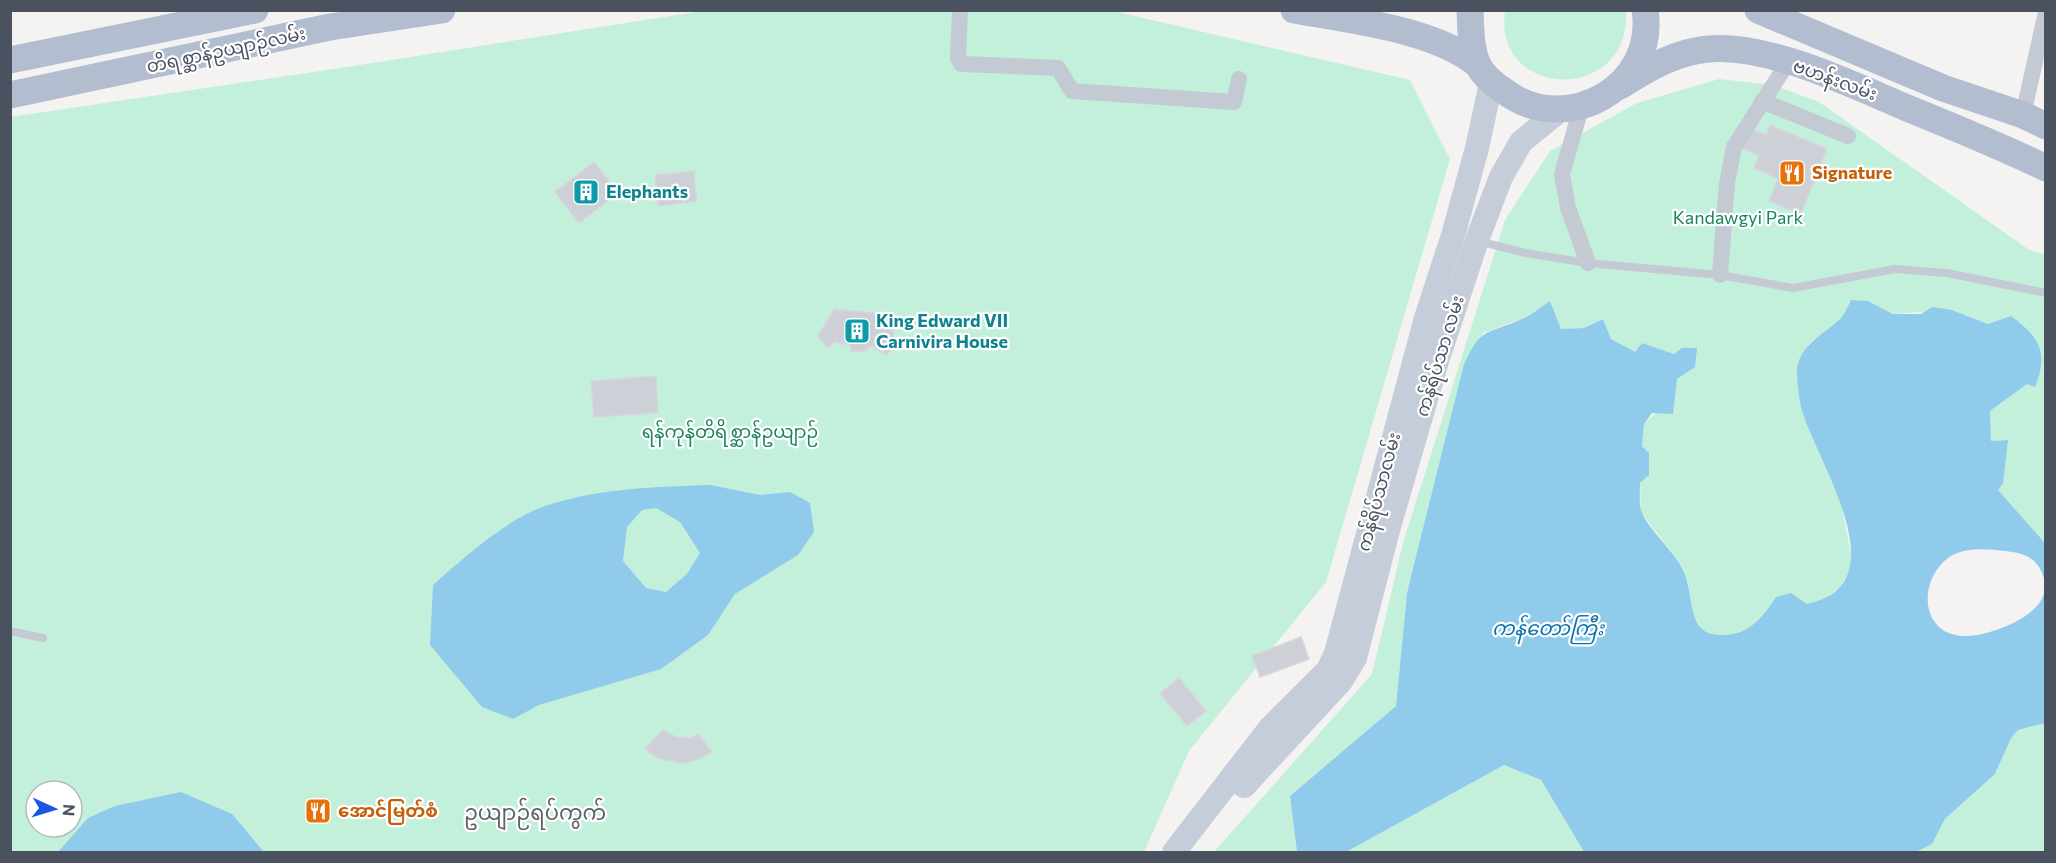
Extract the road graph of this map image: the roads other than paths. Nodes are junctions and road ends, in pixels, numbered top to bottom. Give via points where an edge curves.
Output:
1 (255, 10) edge
2 (442, 10) edge
3 (960, 10) edge
4 (1294, 10) edge
5 (1470, 10) edge
6 (1645, 10) edge
7 (1758, 10) edge
8 (2046, 12) edge
9 (10, 60) edge
10 (1788, 62) junction
11 (1485, 74) junction
12 (1239, 79) dead end
13 (1620, 86) junction
14 (10, 96) edge
15 (1762, 102) junction
16 (1570, 110) junction
17 (2034, 121) edge
18 (1848, 136) dead end
19 (2046, 168) edge
20 (1466, 236) junction
21 (1588, 263) junction
22 (1720, 275) junction
23 (2046, 293) edge
24 (10, 631) edge
25 (43, 638) dead end
26 (1273, 740) junction
27 (1174, 852) edge
28 (1195, 852) edge

1 - 9 main road, တိရစ္ဆာန်ဥယျာဉ်လမ်း
2 - 14 main road, တိရစ္ဆာန်ဥယျာဉ်လမ်း via 330,27
3 - 12 street via 961,64 1058,68 1072,91 1234,102
4 - 11 main road via 1378,25 1461,51
5 - 11 main road via 1471,38
6 - 13 main road via 1644,45
7 - 17 main road, ဗဟန်းလမ်း via 1943,88
8 - 17 street
10 - 13 main road, ဗဟန်းလမ်း via 1742,50 1707,49 1673,57
10 - 15 street
10 - 19 main road, ဗဟန်းလမ်း via 1845,82
11 - 16 main road via 1517,100 1540,109
11 - 20 main road, ကန်ရိပ်သာလမ်း
13 - 16 main road, ဗဟန်းလမ်း via 1602,99
15 - 18 street
15 - 22 street via 1734,147 1727,183
16 - 20 main road via 1521,142
16 - 21 street via 1562,174 1568,208
20 - 21 lane via 1525,253
20 - 26 main road, ကန်ရိပ်သာလမ်း via 1425,318 1336,653 1328,670
21 - 22 lane
22 - 23 lane via 1793,288 1895,269 1947,273
24 - 25 lane
26 - 27 main road, ကန်ရိပ်သာလမ်း
26 - 28 main road

